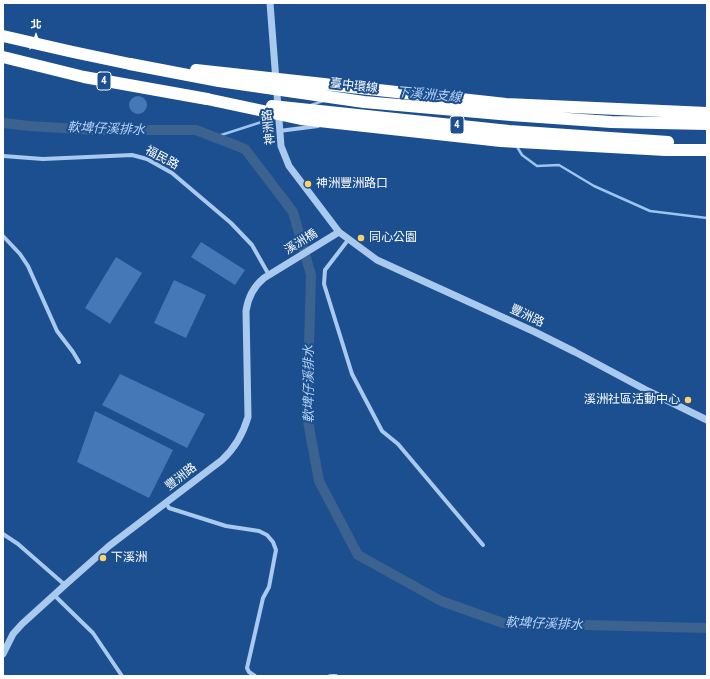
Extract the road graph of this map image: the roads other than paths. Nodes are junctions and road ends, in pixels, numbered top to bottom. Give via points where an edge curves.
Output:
1 (270, 3) edge
2 (3, 36) edge
3 (3, 57) edge
4 (130, 64) junction
5 (207, 98) junction
6 (707, 113) edge
7 (707, 124) edge
8 (323, 127) dead end
9 (331, 128) dead end
10 (279, 131) junction
11 (707, 142) edge
12 (707, 146) edge
13 (707, 150) edge
14 (3, 156) edge
15 (339, 232) junction
16 (3, 236) edge
17 (348, 240) junction
18 (272, 273) junction
19 (79, 362) dead end
20 (707, 420) edge
21 (166, 503) junction
22 (3, 534) edge
23 (483, 545) dead end
24 (65, 585) junction
25 (54, 595) junction
26 (3, 654) edge
27 (122, 676) edge
28 (255, 676) edge
29 (330, 676) edge
30 (336, 676) edge

1 - 10 street, 神洲路
2 - 4 highway, 臺中環線 / 4
3 - 5 highway, 4 via 84,77
4 - 6 highway, bridge via 506,104
4 - 7 highway, 臺中環線 / 4, bridge via 219,81 364,102 611,122
5 - 11 highway, 4, bridge via 509,131
5 - 13 highway, bridge via 301,120 501,141
8 - 10 street
9 - 12 street, bridge via 524,143
10 - 15 street, 神洲路 via 281,146 289,166
14 - 18 street, 福民路 via 43,159 132,155 147,159 172,173 231,223 252,245
15 - 17 street, 豐洲路
15 - 18 street, 溪洲橋
16 - 19 street via 28,266 57,331
17 - 20 street, 豐洲路 via 377,260 535,332
17 - 23 street via 326,270 324,284 352,374 382,432 398,444
18 - 21 street, 豐洲路 via 259,282 252,292 246,311 248,417 244,431 229,453
21 - 24 street, 豐洲路 via 109,546
21 - 28 street via 169,508 226,526 263,533 273,542 276,550 269,587 263,598 248,662 249,672
22 - 24 street
24 - 25 street, 豐洲路
25 - 26 street, 豐洲路 via 17,629
25 - 27 street via 93,633
29 - 30 street

